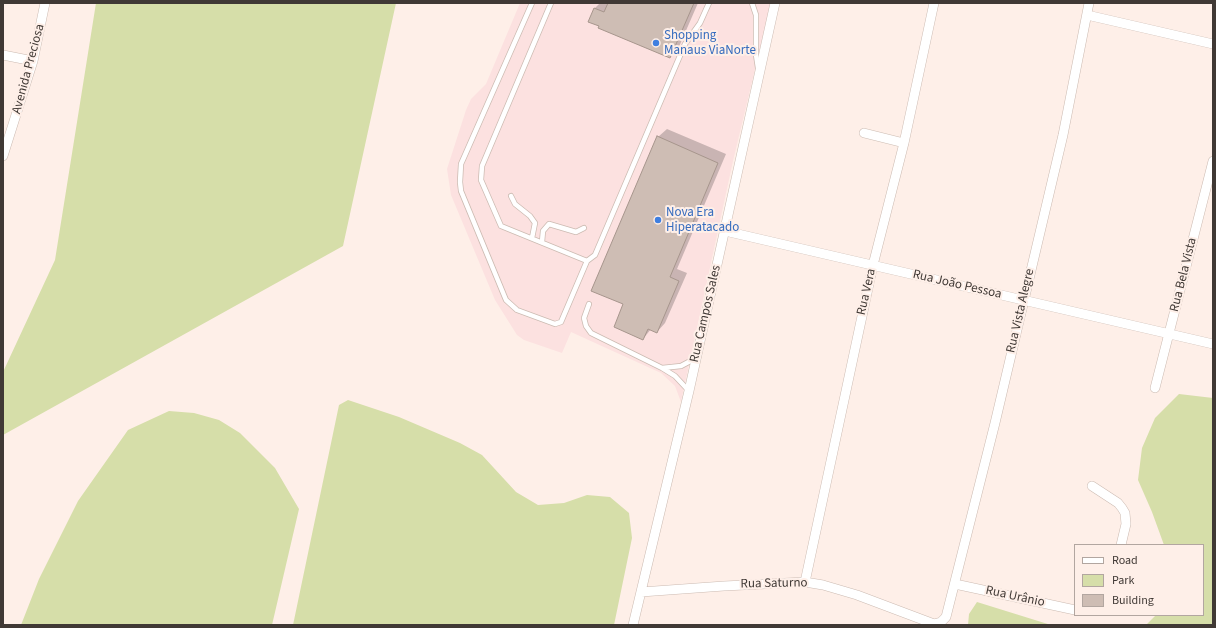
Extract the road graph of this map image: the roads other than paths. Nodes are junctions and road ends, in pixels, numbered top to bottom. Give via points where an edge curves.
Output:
1 (46, 3) edge
2 (532, 3) edge
3 (552, 3) edge
4 (709, 3) edge
5 (752, 3) edge
6 (775, 3) edge
7 (934, 3) edge
8 (1089, 3) edge
9 (1086, 16) junction
10 (1213, 44) edge
11 (3, 55) edge
12 (33, 61) junction
13 (760, 71) junction
14 (864, 133) dead end
15 (904, 143) junction
16 (3, 156) edge
17 (1213, 162) edge
18 (1210, 181) edge
19 (512, 196) dead end
20 (584, 228) dead end
21 (725, 231) junction
22 (532, 238) junction
23 (542, 242) junction
24 (587, 261) junction
25 (873, 265) junction
26 (1023, 300) junction
27 (589, 304) dead end
28 (1169, 334) junction
29 (1213, 344) edge
30 (697, 357) junction
31 (662, 368) junction
32 (1155, 388) dead end
33 (689, 391) junction
34 (1092, 486) dead end
35 (1121, 544) edge
36 (805, 582) junction
37 (955, 584) junction
38 (641, 592) junction
39 (1074, 610) edge
40 (946, 617) joint
41 (633, 625) edge

1 - 12 street, Avenida Preciosa
2 - 24 lane via 464,155 460,173 461,191 503,296 517,310 550,324 561,322
3 - 22 lane via 480,174 482,185 501,226
4 - 24 lane via 700,23 685,44 595,255
5 - 13 lane via 756,15 756,55
6 - 13 street, Rua Campos Sales
7 - 15 street, Rua Vera
8 - 9 street, Rua Vista Alegre
9 - 10 street
9 - 26 street, Rua Vista Alegre via 1063,135
11 - 12 street
12 - 16 street, Avenida Preciosa
13 - 21 street, Rua Campos Sales
14 - 15 street
15 - 25 street, Rua Vera
17 - 18 street, Rua Bela Vista
18 - 28 street, Rua Bela Vista
19 - 22 lane via 515,204 535,223
20 - 23 lane via 576,232 549,224 543,231
21 - 25 street, Rua João Pessoa
21 - 30 street, Rua Campos Sales
22 - 23 lane
23 - 24 lane
25 - 26 street, Rua João Pessoa
25 - 36 street, Rua Vera
26 - 28 street, Rua João Pessoa
26 - 37 street, Rua Vista Alegre
27 - 31 lane via 584,318 591,333
28 - 29 street, Rua João Pessoa
28 - 32 street, Rua Bela Vista
30 - 31 lane via 681,366
30 - 33 street, Rua Campos Sales
31 - 33 lane via 675,376
33 - 38 street, Rua Campos Sales
34 - 35 street via 1118,503 1125,513 1126,524
36 - 38 street, Rua Saturno
36 - 40 street, Rua Saturno via 857,594 934,624
37 - 39 street, Rua Urânio
37 - 40 street, Rua Vista Alegre
38 - 41 street, Rua Campos Sales

